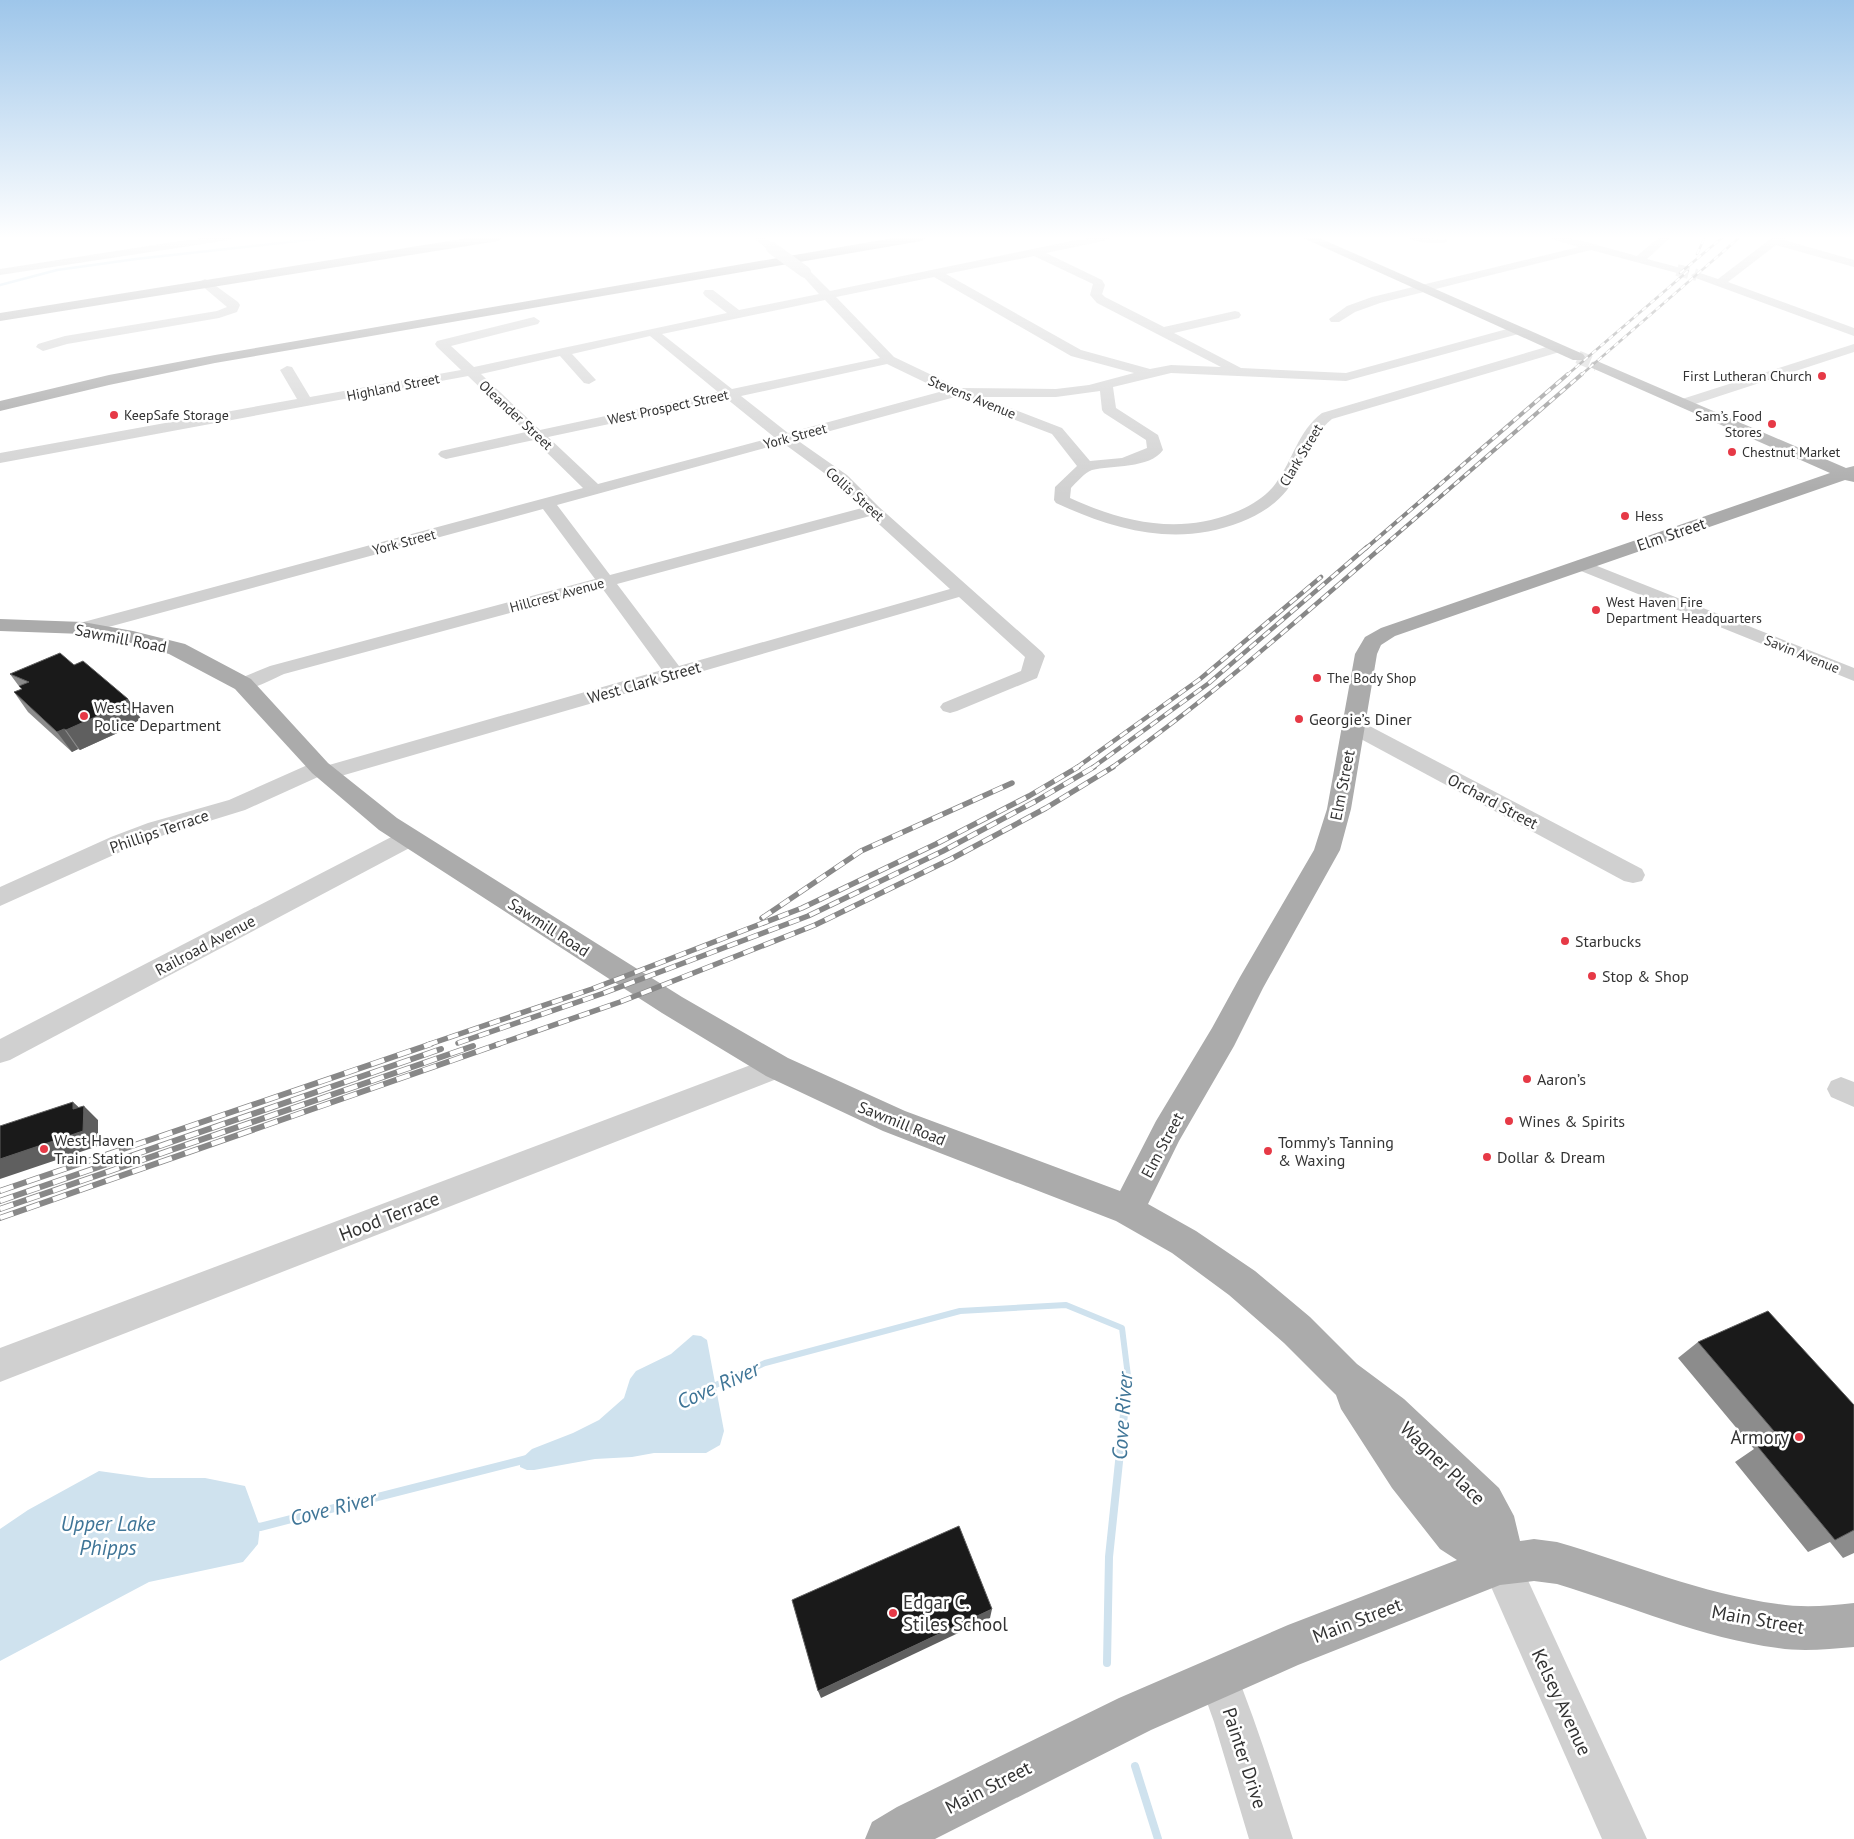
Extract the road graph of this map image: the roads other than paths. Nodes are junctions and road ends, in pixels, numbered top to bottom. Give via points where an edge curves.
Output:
1 (167, 323) edge
2 (377, 323) edge
3 (418, 323) edge
4 (527, 323) edge
5 (698, 323) edge
6 (854, 323) edge
7 (1023, 323) edge
8 (1146, 323) edge
9 (1202, 323) edge
10 (1501, 323) edge
11 (1829, 323) edge
12 (1518, 330) junction
13 (652, 332) junction
14 (1164, 332) junction
15 (1854, 332) edge
16 (43, 347) dead end
17 (1558, 348) junction
18 (1854, 348) edge
19 (562, 351) junction
20 (1578, 357) tunnel mouth
21 (889, 360) junction
22 (1597, 365) tunnel mouth
23 (287, 370) dead end
24 (470, 372) junction
25 (1147, 372) junction
26 (1239, 372) junction
27 (1326, 377) junction
28 (589, 380) dead end
29 (1106, 385) junction
30 (956, 392) junction
31 (730, 393) junction
32 (0, 395) edge
33 (306, 403) junction
34 (1336, 403) junction
35 (1684, 403) junction
36 (0, 406) edge
37 (537, 435) junction
38 (787, 439) junction
39 (446, 454) dead end
40 (0, 458) edge
41 (1086, 466) junction
42 (1851, 474) edge
43 (595, 490) junction
44 (547, 503) junction
45 (873, 510) junction
46 (1582, 565) junction
47 (607, 582) junction
48 (962, 591) junction
49 (0, 625) edge
50 (83, 628) junction
51 (674, 674) junction
52 (1854, 675) edge
53 (243, 684) junction
54 (950, 707) dead end
55 (1352, 726) junction
56 (323, 771) junction
57 (409, 838) junction
58 (1633, 875) dead end
59 (0, 897) edge
60 (0, 1052) edge
61 (777, 1067) junction
62 (1128, 1210) junction
63 (0, 1365) edge
64 (1500, 1564) junction
65 (1854, 1625) edge
66 (1218, 1678) junction
67 (889, 1839) edge
68 (1271, 1839) edge
69 (1624, 1839) edge

1 - 16 street via 65,340
2 - 32 highway via 208,351
3 - 36 highway via 224,357
4 - 24 street, Oleander Street via 442,344
5 - 13 street, Highland Street
6 - 21 street, Stevens Avenue
7 - 25 street via 1076,353
8 - 14 street
9 - 14 street
10 - 12 main road
11 - 15 street
12 - 17 main road
12 - 27 street, York Street via 1351,376
13 - 19 street, Highland Street
13 - 31 street, Collis Street
14 - 26 street
17 - 20 main road
17 - 34 street, Clark Street
18 - 35 street
19 - 24 street, Highland Street
19 - 28 street
21 - 30 street, Stevens Avenue
21 - 31 street, West Prospect Street
22 - 35 main road
23 - 33 street
24 - 33 street, Highland Street
24 - 37 street, Oleander Street
25 - 26 street, York Street via 1177,369
25 - 29 street, York Street
26 - 27 street, York Street
27 - 34 street
29 - 30 street, York Street via 1044,394
29 - 41 street via 1109,410 1153,438 1155,450 1118,464
30 - 38 street, York Street
30 - 41 street, Stevens Avenue via 1057,430
31 - 37 street, West Prospect Street
31 - 38 street, Collis Street
33 - 40 street, Highland Street
34 - 41 street, Clark Street via 1318,424 1273,498 1253,511 1202,528 1152,529 1082,510 1062,500 1064,486
35 - 42 main road
37 - 39 street, West Prospect Street
37 - 43 street, Oleander Street
38 - 43 street, York Street
38 - 45 street, Collis Street via 841,478
42 - 46 main road, Elm Street
43 - 44 street, York Street
44 - 47 street
44 - 50 street, York Street
45 - 47 street, Hillcrest Avenue
45 - 48 street, Collis Street
46 - 52 street, Savin Avenue
46 - 55 main road, Elm Street via 1372,641 1366,654
47 - 51 street
47 - 53 street, Hillcrest Avenue via 277,670
48 - 51 street, West Clark Street
48 - 54 street, Collis Street via 1035,656 1030,674
49 - 50 main road, Sawmill Road
50 - 53 main road, Sawmill Road via 176,649
51 - 56 street, West Clark Street
53 - 56 main road, Sawmill Road
55 - 58 street, Orchard Street
55 - 62 main road, Elm Street via 1339,809 1327,850 1167,1131
56 - 57 main road, Sawmill Road
56 - 59 street, Phillips Terrace via 237,806 119,843
57 - 60 street, Railroad Avenue
57 - 61 main road, Sawmill Road via 672,1005
61 - 62 main road, Sawmill Road via 894,1121
61 - 63 street, Hood Terrace
62 - 64 main road, Wagner Place via 1184,1242 1242,1283 1297,1330 1344,1377 1406,1474 1455,1534
64 - 65 main road, Main Street via 1534,1560 1557,1563 1721,1614 1774,1625 1820,1629
64 - 66 main road, Main Street via 1288,1647
64 - 69 street, Kelsey Avenue
66 - 67 main road, Main Street via 1089,1736
66 - 68 street, Painter Drive

